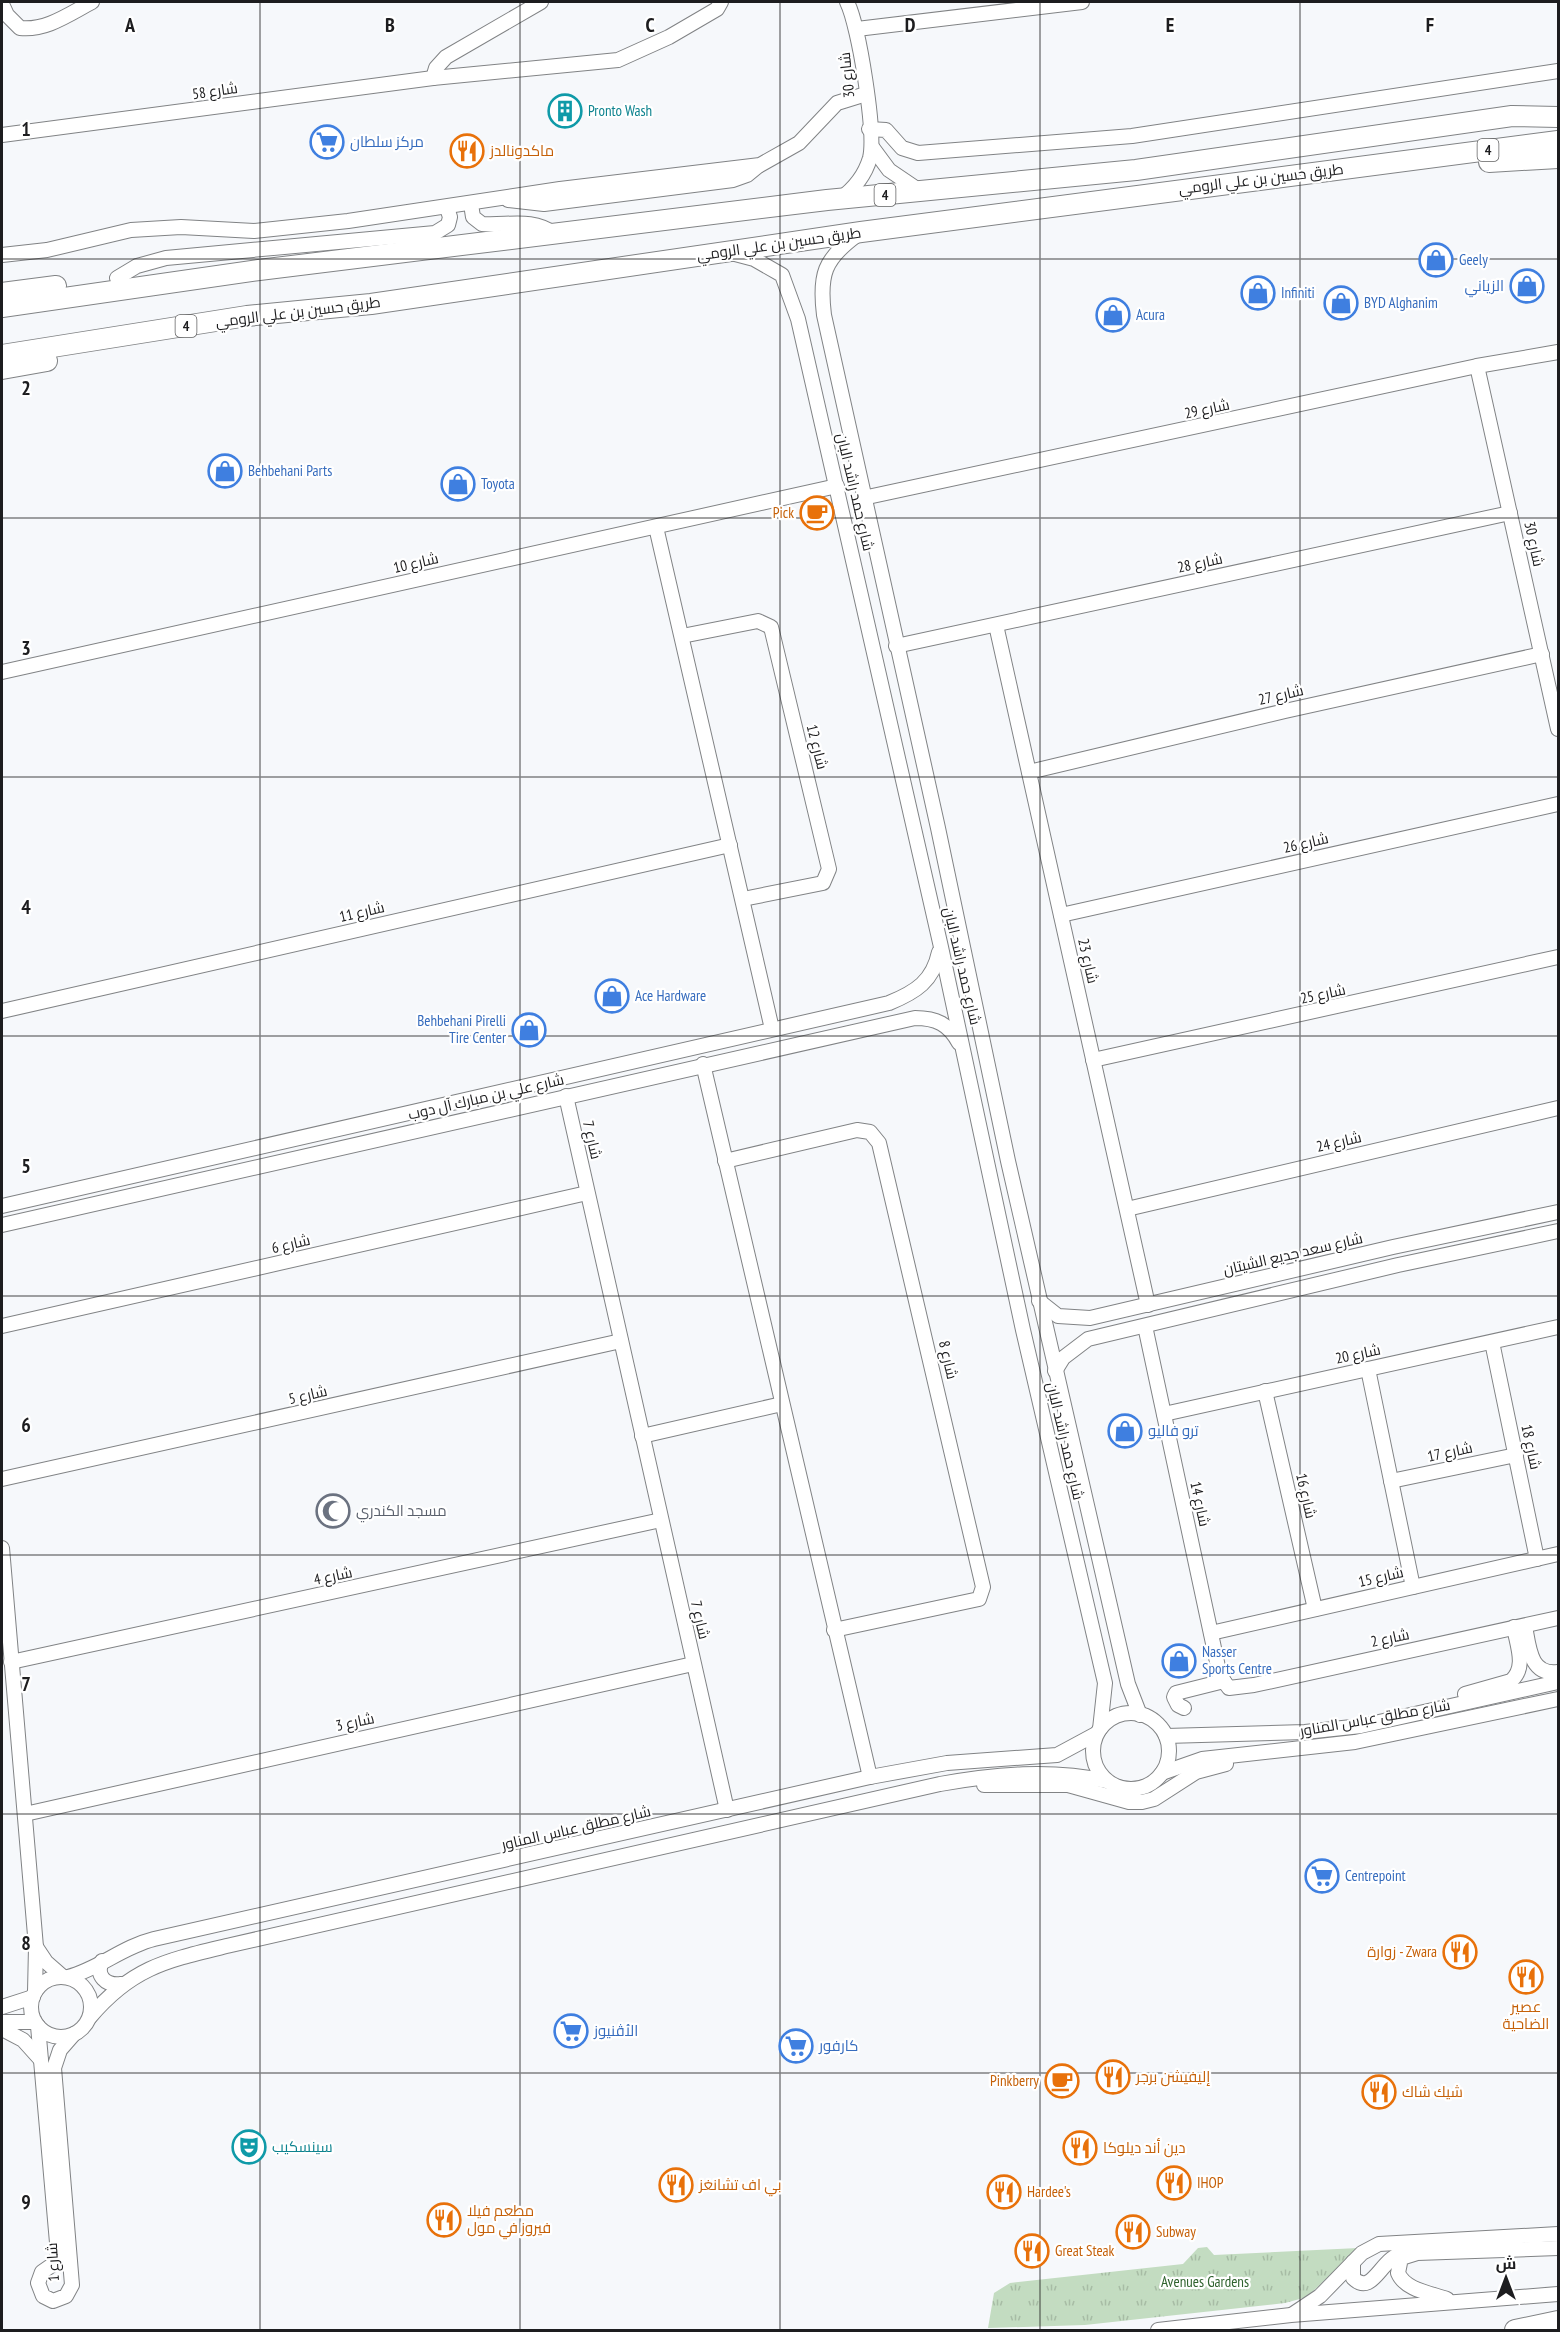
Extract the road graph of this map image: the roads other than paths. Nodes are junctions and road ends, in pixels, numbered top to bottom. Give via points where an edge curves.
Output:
1 (92, 2) edge
2 (541, 2) edge
3 (722, 2) edge
4 (847, 2) edge
5 (1082, 2) edge
6 (2, 4) edge
7 (857, 29) junction
8 (1558, 71) edge
9 (433, 78) junction
10 (866, 94) junction
11 (1558, 107) edge
12 (1512, 116) junction
13 (1558, 117) edge
14 (869, 129) junction
15 (2, 135) edge
16 (1558, 141) edge
17 (872, 147) junction
18 (1558, 158) edge
19 (1418, 159) junction
20 (920, 191) junction
21 (840, 199) junction
22 (471, 204) junction
23 (447, 208) junction
24 (861, 232) junction
25 (555, 234) junction
26 (725, 251) junction
27 (20, 254) junction
28 (2, 255) edge
29 (2, 264) edge
30 (259, 270) junction
31 (117, 278) junction
32 (3, 296) edge
33 (824, 315) junction
34 (798, 319) junction
35 (1558, 352) edge
36 (4, 366) edge
37 (1477, 366) junction
38 (837, 486) junction
39 (862, 498) junction
40 (1510, 513) junction
41 (656, 526) junction
42 (996, 625) junction
43 (682, 636) junction
44 (896, 646) junction
45 (1542, 654) junction
46 (2, 672) edge
47 (1558, 729) edge
48 (1029, 772) junction
49 (1558, 804) edge
50 (933, 809) junction
51 (910, 813) junction
52 (938, 828) junction
53 (915, 831) junction
54 (730, 845) junction
55 (742, 899) junction
56 (1061, 915) junction
57 (941, 947) junction
58 (1558, 957) edge
59 (889, 1003) junction
60 (2, 1011) edge
61 (894, 1022) junction
62 (772, 1029) junction
63 (964, 1052) junction
64 (1093, 1060) junction
65 (703, 1064) junction
66 (566, 1096) junction
67 (1558, 1108) edge
68 (273, 1144) junction
69 (246, 1149) junction
70 (725, 1161) junction
71 (1008, 1161) junction
72 (276, 1162) junction
73 (986, 1167) junction
74 (251, 1168) junction
75 (587, 1193) junction
76 (1015, 1193) junction
77 (993, 1195) junction
78 (2, 1206) edge
79 (1127, 1209) junction
80 (1558, 1212) edge
81 (2, 1225) edge
82 (1558, 1231) edge
83 (1426, 1241) junction
84 (1393, 1247) junction
85 (1429, 1259) junction
86 (1398, 1266) junction
87 (1039, 1301) junction
88 (1148, 1305) junction
89 (1098, 1316) junction
90 (2, 1326) edge
91 (1145, 1326) junction
92 (1558, 1327) edge
93 (1102, 1335) junction
94 (621, 1341) junction
95 (1492, 1342) junction
96 (1368, 1369) junction
97 (1055, 1371) junction
98 (1265, 1391) junction
99 (782, 1404) junction
100 (1164, 1414) junction
101 (642, 1436) junction
102 (1516, 1455) junction
103 (2, 1479) edge
104 (1391, 1481) junction
105 (661, 1520) junction
106 (1094, 1540) junction
107 (2, 1548) edge
108 (1073, 1551) junction
109 (1558, 1554) edge
110 (1537, 1559) junction
111 (1413, 1587) junction
112 (1315, 1609) junction
113 (1558, 1618) edge
114 (1519, 1626) junction
115 (834, 1630) junction
116 (1211, 1633) junction
117 (12, 1662) junction
118 (693, 1664) junction
119 (1558, 1672) edge
120 (1558, 1682) edge
121 (1105, 1683) junction
122 (1128, 1684) junction
123 (1226, 1684) junction
124 (1558, 1699) edge
125 (1184, 1708) dead end
126 (1429, 1711) junction
127 (1140, 1714) junction
128 (1098, 1731) junction
129 (1166, 1736) junction
130 (1268, 1751) junction
131 (1162, 1773) junction
132 (870, 1778) junction
133 (1107, 1781) junction
134 (940, 1784) junction
135 (727, 1810) junction
136 (25, 1814) junction
137 (36, 1947) junction
138 (102, 1961) junction
139 (65, 1977) junction
140 (121, 1984) junction
141 (34, 1995) junction
142 (2, 2007) edge
143 (90, 2017) junction
144 (2, 2022) edge
145 (36, 2024) junction
146 (2, 2029) edge
147 (74, 2034) junction
148 (41, 2061) junction
149 (1558, 2234) edge
150 (1558, 2248) edge
151 (1417, 2253) junction
152 (1353, 2262) junction
153 (1558, 2294) edge
154 (1454, 2301) junction
155 (1291, 2315) junction
156 (1558, 2321) edge
157 (1158, 2331) edge
158 (1515, 2331) edge

1 - 6 street via 32,30 20,28
2 - 9 street via 446,57
3 - 9 street, شارع 58 via 717,9 669,37 618,60
4 - 7 street, شارع 30
5 - 7 street
7 - 10 street, شارع 30
8 - 14 street via 1186,129 1074,142 918,153 902,148 883,129
9 - 15 street, شارع 58
10 - 14 street, شارع 30
10 - 22 street via 837,103 799,143 760,165
11 - 12 highway
12 - 13 highway, طريق حسين بن علي الرومي / 4
12 - 20 highway, طريق حسين بن علي الرومي / 4 via 1136,170
14 - 17 street, شارع 30
16 - 19 highway, طريق حسين بن علي الرومي / 4
17 - 20 street, شارع 30 via 889,170
17 - 21 street, شارع 30 via 864,173
18 - 19 highway via 1472,162
19 - 24 highway, طريق حسين بن علي الرومي / 4
20 - 21 highway, طريق حسين بن علي الرومي / 4
21 - 25 highway, طريق حسين بن علي الرومي / 4
22 - 23 street
22 - 25 street via 473,217 482,224 528,222
23 - 27 street via 254,231 181,227 130,230
23 - 31 street via 448,225 435,233 157,259
24 - 26 highway, طريق حسين بن علي الرومي / 4
24 - 33 street, شارع حمد راشد البان via 843,245 825,268 820,289
25 - 30 highway, طريق حسين بن علي الرومي / 4
26 - 34 street, شارع حمد راشد البان via 754,259 782,275
26 - 36 highway, طريق حسين بن علي الرومي / 4 via 372,304 275,324
27 - 28 street
27 - 29 street
30 - 31 highway via 191,270
30 - 32 highway, طريق حسين بن علي الرومي / 4
31 - 32 highway
33 - 34 street via 809,309
33 - 39 street, شارع حمد راشد البان
34 - 38 street, شارع حمد راشد البان
35 - 37 street, شارع 29
37 - 39 street, شارع 29
37 - 40 street, شارع 30
38 - 41 street, شارع 10
38 - 51 street, شارع حمد راشد البان
39 - 44 street, شارع حمد راشد البان
40 - 42 street, شارع 28
40 - 45 street, شارع 30
41 - 43 street
41 - 46 street, شارع 10
42 - 44 street, شارع 28
42 - 48 street, شارع 23
43 - 54 street
43 - 55 street, شارع 12 via 758,621 771,627 829,870 823,883
44 - 50 street, شارع حمد راشد البان
45 - 47 street, شارع 30
45 - 48 street, شارع 27
48 - 56 street, شارع 23
49 - 56 street, شارع 26
50 - 51 street via 920,818
50 - 52 street, شارع حمد راشد البان
51 - 53 street, شارع حمد راشد البان
52 - 53 street via 928,825
52 - 71 street, شارع حمد راشد البان
53 - 57 street, شارع حمد راشد البان
54 - 55 street
54 - 60 street, شارع 11
55 - 62 street
56 - 64 street, شارع 23
57 - 59 street, شارع علي بن مبارك آل دوب via 936,967 926,981 913,993
57 - 63 street, شارع حمد راشد البان
58 - 64 street, شارع 25
59 - 61 street via 898,1011
59 - 62 street, شارع علي بن مبارك آل دوب
61 - 63 street, شارع علي بن مبارك آل دوب via 915,1018 938,1021 954,1033
61 - 65 street, شارع علي بن مبارك آل دوب
62 - 68 street, شارع علي بن مبارك آل دوب
63 - 73 street, شارع حمد راشد البان
64 - 79 street, شارع 23
65 - 66 street, شارع علي بن مبارك آل دوب
65 - 70 street
66 - 72 street, شارع علي بن مبارك آل دوب
66 - 75 street, شارع 7
67 - 79 street, شارع 24
68 - 69 street, شارع علي بن مبارك آل دوب
68 - 72 street via 269,1155
69 - 74 street via 256,1157
69 - 78 street, شارع علي بن مبارك آل دوب
70 - 99 street
70 - 115 street, شارع 8 via 857,1130 870,1132 879,1143 928,1348 983,1587 979,1599
71 - 73 street via 1001,1169
71 - 76 street, شارع حمد راشد البان
72 - 74 street, شارع علي بن مبارك آل دوب
73 - 77 street, شارع حمد راشد البان
74 - 81 street, شارع علي بن مبارك آل دوب
75 - 90 street, شارع 6
75 - 94 street, شارع 7
76 - 77 street via 1004,1187
76 - 87 street, شارع حمد راشد البان
77 - 108 street, شارع حمد راشد البان
79 - 88 street, شارع 23
80 - 83 street, شارع سعد جديع الشيتان
82 - 85 street
83 - 84 street, شارع سعد جديع الشيتان
83 - 85 street via 1420,1250
84 - 86 street via 1401,1255
84 - 88 street, شارع سعد جديع الشيتان
85 - 86 street
86 - 91 street
87 - 89 street, شارع سعد جديع الشيتان via 1058,1316
87 - 97 street, شارع حمد راشد البان
88 - 89 street, شارع سعد جديع الشيتان
89 - 93 street via 1095,1328
91 - 93 street
91 - 100 street, شارع 14
92 - 95 street, شارع 20
93 - 97 street via 1074,1347
94 - 101 street, شارع 7
94 - 103 street, شارع 5
95 - 96 street, شارع 20
95 - 102 street, شارع 18
96 - 98 street, شارع 20
96 - 104 street
97 - 106 street, شارع حمد راشد البان
98 - 100 street, شارع 20
98 - 112 street, شارع 16
99 - 101 street
99 - 115 street
100 - 116 street, شارع 14
101 - 105 street, شارع 7
102 - 104 street, شارع 17
102 - 110 street, شارع 18
104 - 111 street
105 - 117 street, شارع 4
105 - 118 street, شارع 7
106 - 108 street via 1078,1540
106 - 122 street, شارع حمد راشد البان
107 - 117 street
108 - 121 street, شارع حمد راشد البان
109 - 110 street, شارع 15
110 - 111 street, شارع 15
111 - 112 street, شارع 15
112 - 116 street, شارع 15
113 - 114 street, شارع 2
114 - 119 street via 1534,1664 1541,1670
114 - 123 street, شارع 2 via 1254,1685
114 - 126 street via 1520,1660 1517,1675 1511,1681 1452,1698
115 - 132 street
116 - 123 street, شارع 14 via 1220,1676
117 - 136 street
118 - 135 street, شارع 7
118 - 136 street, شارع 3
120 - 126 street, شارع مطلق عباس المناور
121 - 122 street via 1115,1693
121 - 128 street, شارع حمد راشد البان
122 - 127 street, شارع حمد راشد البان
123 - 125 street, شارع 2 via 1176,1693 1178,1705
124 - 130 street, شارع مطلق عباس المناور via 1355,1742
126 - 129 street, شارع مطلق عباس المناور via 1361,1726 1305,1732
127 - 128 street via 1114,1717
127 - 129 street via 1159,1726
128 - 132 street, شارع مطلق عباس المناور via 1057,1755 947,1763
128 - 133 street via 1092,1746 1093,1759
129 - 131 street via 1168,1761
130 - 131 street, شارع مطلق عباس المناور via 1202,1759
130 - 134 street via 1248,1760 1196,1772 1154,1799 1142,1802 1068,1785
131 - 133 street via 1143,1788 1130,1790
132 - 135 street, شارع مطلق عباس المناور
133 - 134 street via 1054,1773
134 - 140 street via 202,1952 164,1962
135 - 138 street, شارع مطلق عباس المناور via 153,1939
136 - 137 street
137 - 139 street via 50,1967
137 - 141 street
138 - 139 street, شارع مطلق عباس المناور
138 - 140 street via 103,1979
139 - 141 street via 46,1981
139 - 143 street via 88,1993
140 - 143 street
141 - 142 street
141 - 145 street via 32,2014
143 - 147 street
144 - 145 street
145 - 147 street via 51,2035
145 - 148 street, شارع 1
146 - 148 street via 23,2040
147 - 148 street, شارع 1 via 60,2050 54,2068 72,2285 66,2296 53,2301 43,2296 38,2283 42,2272 56,2263 58,2254
149 - 152 street via 1379,2244 1366,2249
150 - 151 street
151 - 152 street via 1395,2255 1368,2283 1353,2278
151 - 154 street via 1399,2262 1400,2278 1416,2289
152 - 155 street via 1320,2296
153 - 154 street
154 - 155 street
155 - 157 street
156 - 158 highway

